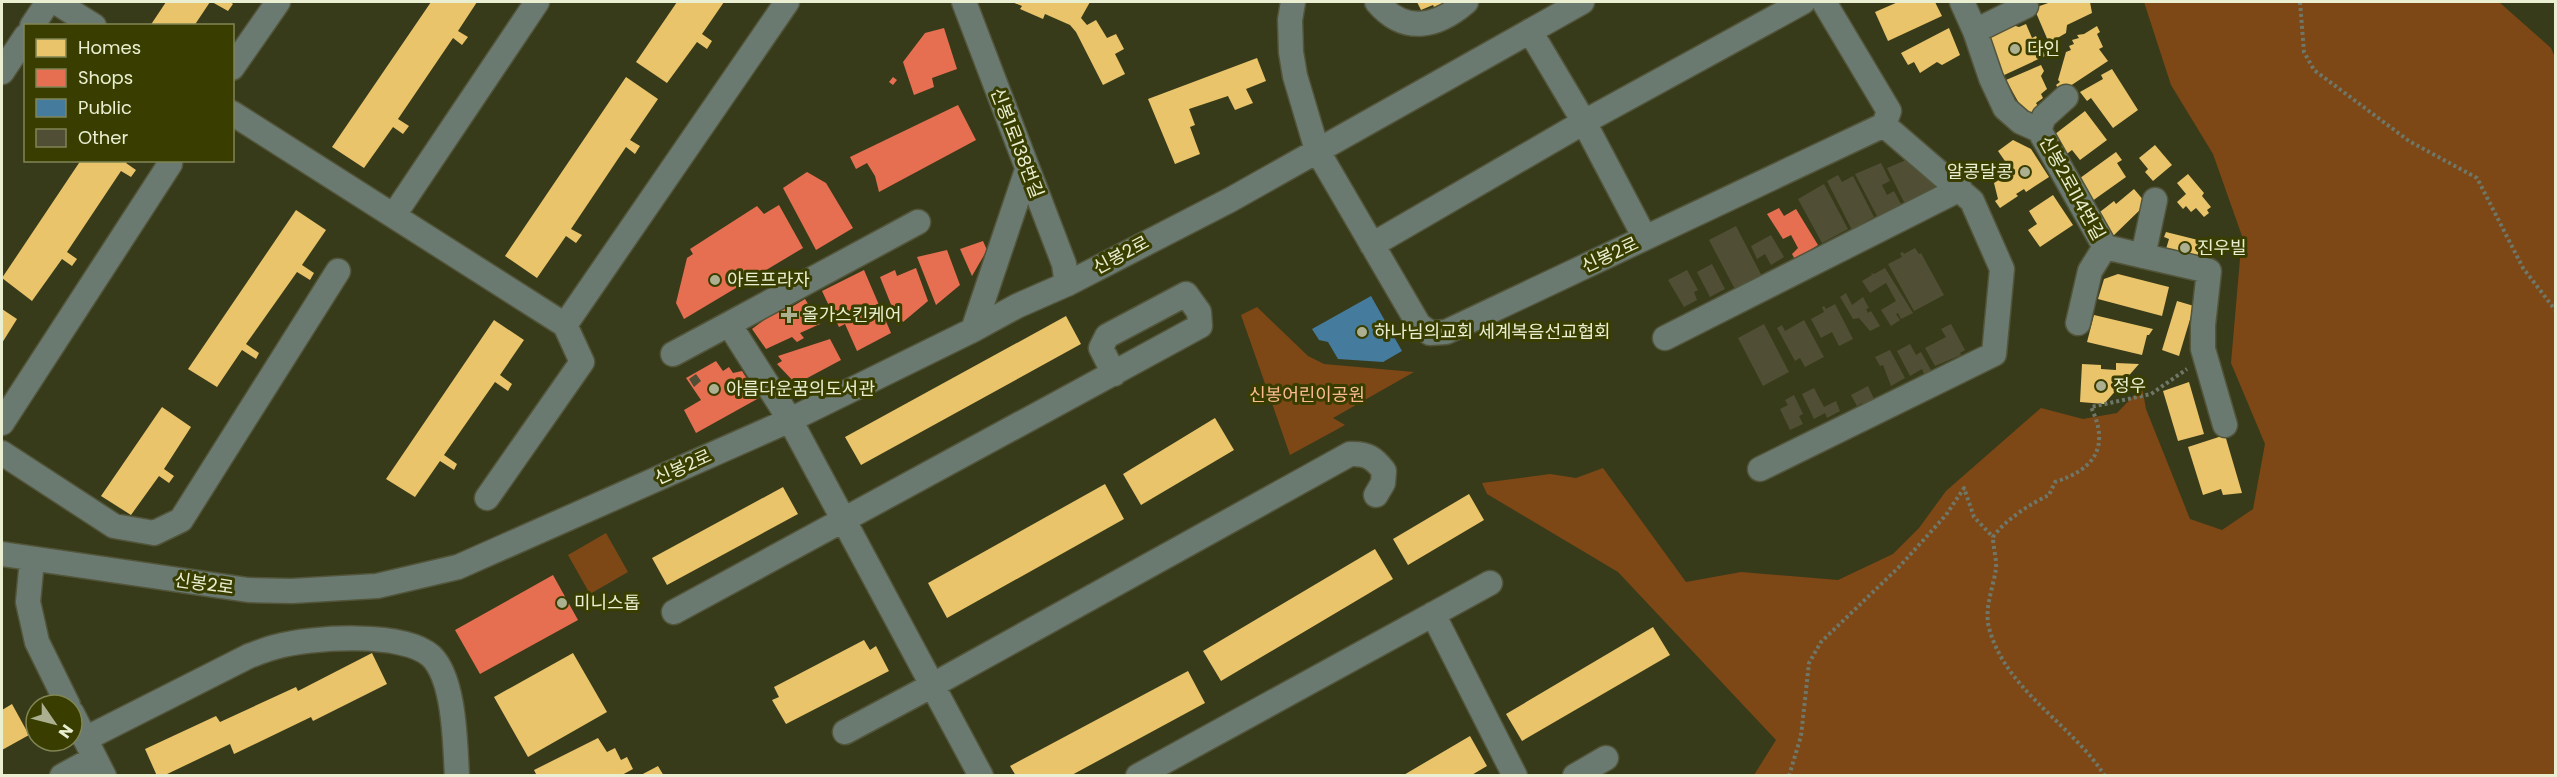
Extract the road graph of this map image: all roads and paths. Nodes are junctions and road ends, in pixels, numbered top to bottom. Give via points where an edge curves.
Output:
1 (48, 2) edge
2 (56, 2) edge
3 (278, 2) edge
4 (537, 2) edge
5 (787, 2) edge
6 (964, 2) edge
7 (1293, 2) edge
8 (1377, 2) edge
9 (1466, 2) edge
10 (1582, 2) edge
11 (1803, 2) edge
12 (1824, 2) edge
13 (1962, 2) edge
14 (2300, 2) edge
15 (2026, 6) dead end
16 (33, 24) edge
17 (91, 24) edge
18 (1530, 30) junction
19 (1975, 31) junction
20 (24, 39) edge
21 (234, 65) edge
22 (2, 72) edge
23 (2066, 97) dead end
24 (234, 114) edge
25 (1584, 122) junction
26 (1884, 125) junction
27 (2039, 130) junction
28 (1317, 150) junction
29 (170, 164) dead end
30 (1027, 170) junction
31 (1960, 189) junction
32 (2155, 201) dead end
33 (394, 215) junction
34 (918, 222) dead end
35 (1645, 238) junction
36 (1372, 245) junction
37 (2105, 247) junction
38 (2143, 256) junction
39 (338, 271) dead end
40 (1067, 284) junction
41 (2556, 311) edge
42 (2078, 322) dead end
43 (729, 324) junction
44 (565, 325) junction
45 (973, 330) junction
46 (1665, 338) dead end
47 (673, 354) dead end
48 (2206, 359) junction
49 (1114, 374) dead end
50 (790, 420) junction
51 (2, 423) edge
52 (2225, 425) dead end
53 (2, 453) edge
54 (1760, 469) dead end
55 (1376, 495) dead end
56 (487, 498) dead end
57 (842, 520) junction
58 (1993, 537) junction
59 (2, 554) edge
60 (32, 560) junction
61 (1490, 583) dead end
62 (674, 612) dead end
63 (1433, 614) junction
64 (933, 685) junction
65 (62, 693) edge
66 (845, 732) dead end
67 (84, 738) edge
68 (94, 758) edge
69 (1606, 758) dead end
70 (69, 774) edge
71 (457, 776) edge
72 (981, 776) edge
73 (1138, 776) edge
74 (1515, 776) edge
75 (1575, 776) edge
76 (1789, 776) edge
77 (2105, 776) edge

1 - 16 street
2 - 17 street
3 - 21 street
4 - 33 street
5 - 44 street
6 - 30 street, 신봉1로138번길
7 - 28 street via 1291,52
8 - 9 street via 1388,14 1411,25 1430,22
10 - 18 street, 신봉2로
11 - 25 street
12 - 26 street via 1883,98 1889,111
13 - 19 street, 신봉2로114번길
14 - 41 path via 2304,52 2314,70 2409,141 2477,178 2523,268
15 - 19 street
18 - 25 street
18 - 28 street, 신봉2로
19 - 27 street, 신봉2로114번길 via 2005,108 2021,122
20 - 22 street
23 - 27 street via 2043,117
24 - 33 street
25 - 35 street
25 - 36 street
26 - 31 street
26 - 35 street, 신봉2로
27 - 37 street, 신봉2로114번길
28 - 36 street, 신봉2로
28 - 40 street, 신봉2로
29 - 51 street
30 - 40 street, 신봉1로138번길 via 1064,264
30 - 45 street
31 - 46 street
31 - 54 street via 1972,201 2002,269 1994,354
32 - 38 street
33 - 44 street
34 - 43 street
35 - 36 street, 신봉2로 via 1446,332 1430,333 1419,325
37 - 38 street, 신봉2로114번길
37 - 42 street via 2090,271
38 - 48 street, 신봉2로114번길 via 2209,271 2203,325
39 - 53 street via 181,520 154,533 114,525
40 - 45 street, 신봉2로
43 - 47 street
43 - 50 street
44 - 56 street via 582,362
45 - 50 street, 신봉2로
48 - 52 street, 신봉2로114번길
48 - 58 path via 2151,394 2091,407 2099,432 2099,450 2094,458 2074,476 2055,482 2049,495 2001,526
49 - 57 street
50 - 57 street
50 - 60 street, 신봉2로 via 458,567 377,586 248,590
55 - 64 street via 1384,471 1364,453 1350,454
57 - 62 street
57 - 64 street
58 - 76 path via 1974,517 1964,488 1946,515 1899,567 1821,642 1809,663 1801,736
58 - 77 path via 1996,567 1988,627 1998,651 2013,675 2094,758
59 - 60 street, 신봉2로
60 - 65 street via 28,602 37,642
61 - 63 street
63 - 73 street
63 - 74 street
64 - 66 street
64 - 72 street
67 - 68 street
68 - 70 street
68 - 71 street via 249,656 275,646 317,639 360,638 407,643 431,656 445,678
69 - 75 street

